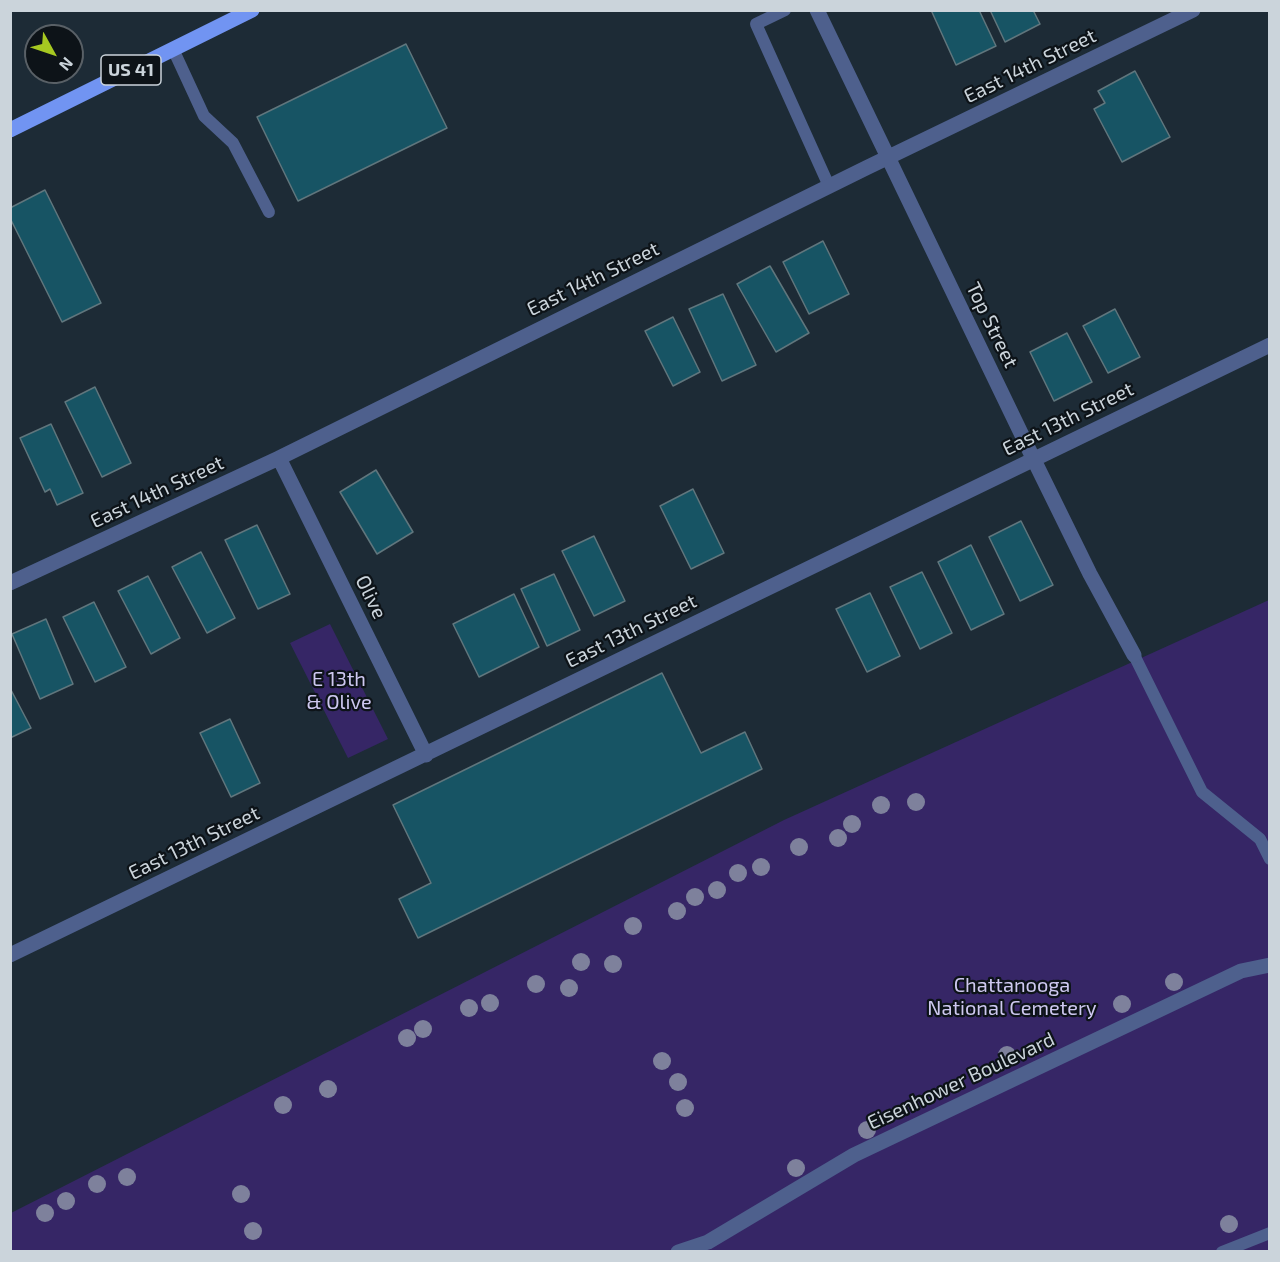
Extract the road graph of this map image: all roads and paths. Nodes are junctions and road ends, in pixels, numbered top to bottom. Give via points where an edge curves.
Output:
1 (252, 10) edge
2 (785, 10) edge
3 (817, 10) edge
4 (1193, 10) edge
5 (173, 49) junction
6 (10, 130) edge
7 (887, 158) junction
8 (829, 186) junction
9 (269, 212) dead end
10 (1269, 345) edge
11 (279, 458) junction
12 (1033, 458) junction
13 (10, 583) edge
14 (1134, 655) joint
15 (426, 755) junction
16 (1269, 859) edge
17 (10, 955) edge
18 (1269, 965) edge
19 (1269, 1233) edge
20 (678, 1251) edge
21 (1222, 1251) edge

1 - 5 main road, US 41
2 - 8 lane via 756,24
3 - 7 street, Top Street
4 - 7 street, East 14th Street
5 - 6 main road, US 41
5 - 9 lane via 204,116 233,143
7 - 8 street, East 14th Street
7 - 12 street, Top Street
8 - 11 street, East 14th Street
10 - 12 street, East 13th Street
11 - 13 street, East 14th Street
11 - 15 street, Olive
12 - 14 street, Top Street
12 - 15 street, East 13th Street
14 - 16 lane via 1202,792 1260,839
15 - 17 street, East 13th Street
18 - 20 street, Eisenhower Boulevard via 1241,971 854,1155 708,1242
19 - 21 lane

